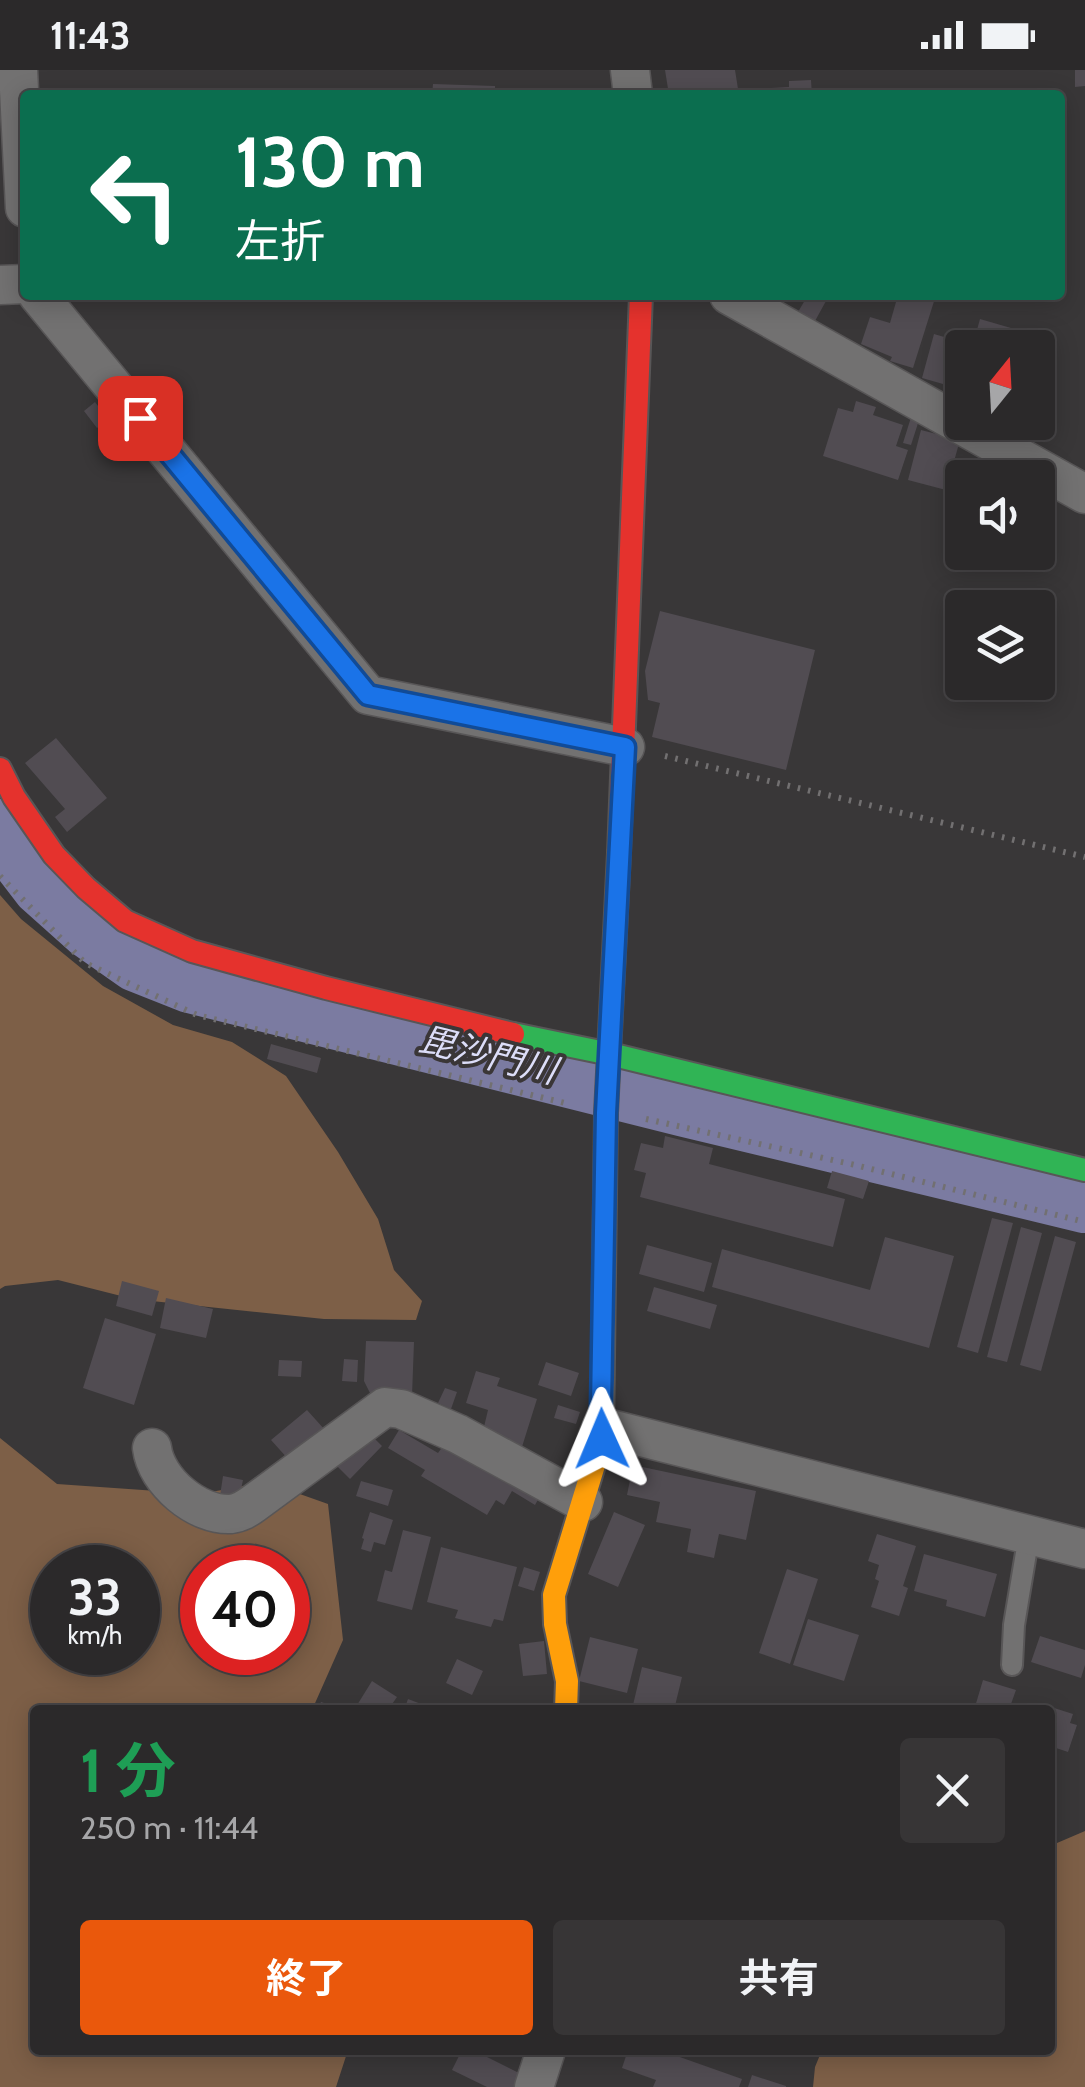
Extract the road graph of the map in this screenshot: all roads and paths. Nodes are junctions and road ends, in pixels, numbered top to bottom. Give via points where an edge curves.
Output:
1 (18, 70) edge
2 (20, 109) edge
3 (42, 300) edge
4 (641, 300) edge
5 (738, 300) edge
6 (1085, 494) edge
7 (625, 747) junction
8 (0, 769) edge
9 (1085, 857) edge
10 (610, 1054) junction
11 (606, 1113) junction
12 (1085, 1170) edge
13 (1085, 1222) edge
14 (602, 1427) junction
15 (152, 1448) dead end
16 (583, 1502) junction
17 (1029, 1535) junction
18 (1085, 1549) edge
19 (1012, 1665) dead end
20 (567, 1705) edge
21 (544, 2055) edge
22 (534, 2087) edge

1 - 2 street
3 - 7 street via 368,695
4 - 7 street
5 - 6 street
7 - 9 path
7 - 10 street
8 - 10 street via 54,855 125,921 192,950 307,983
10 - 11 street
10 - 12 street
11 - 13 path
11 - 14 street
14 - 16 street
14 - 17 street
15 - 16 street via 166,1482 198,1505 229,1514 385,1407 401,1409
16 - 20 street via 552,1615 570,1692
17 - 18 street
17 - 19 lane
21 - 22 street

